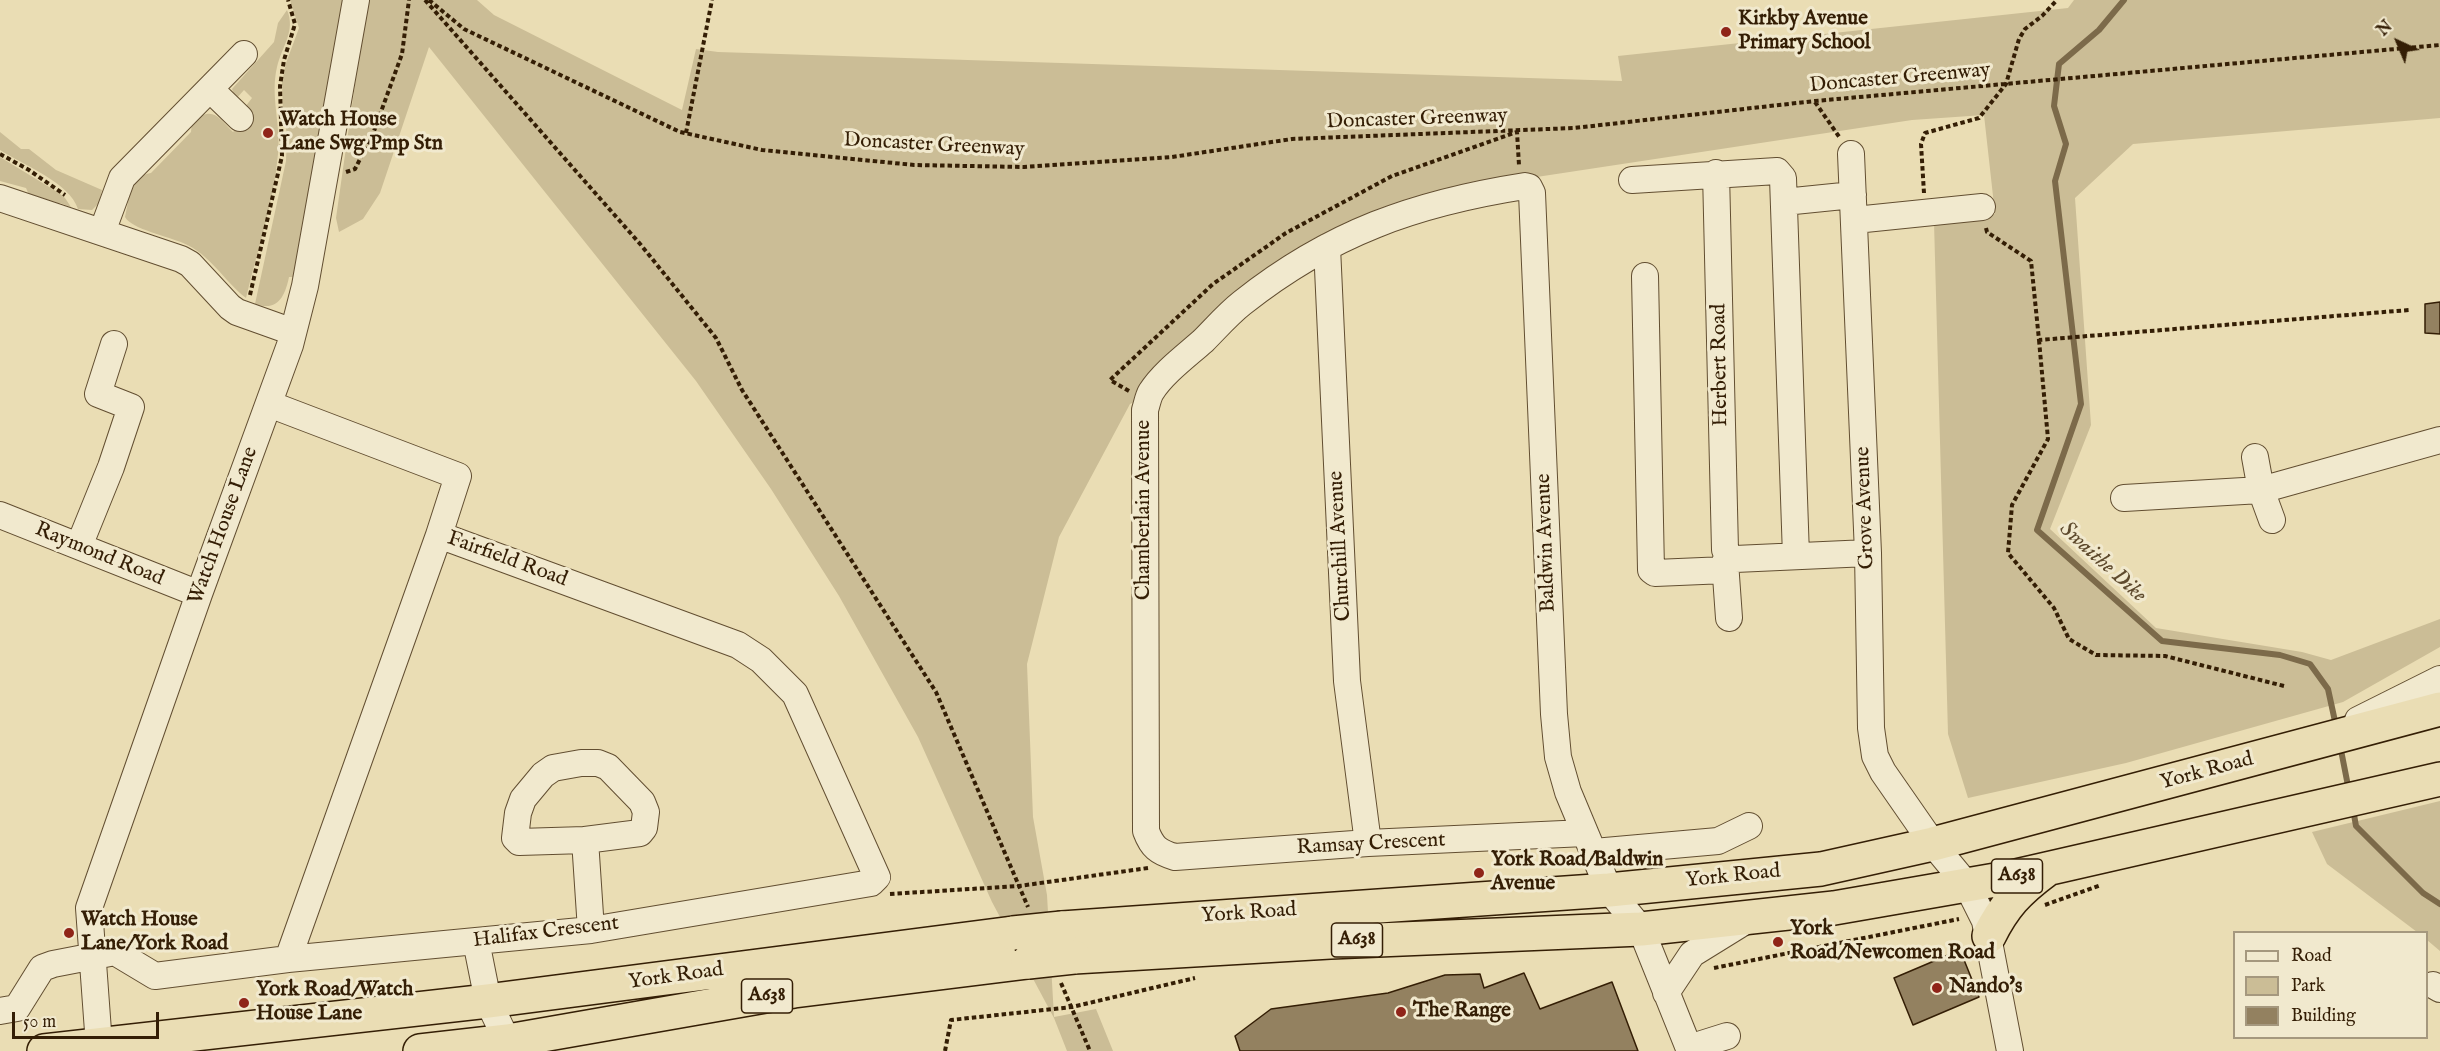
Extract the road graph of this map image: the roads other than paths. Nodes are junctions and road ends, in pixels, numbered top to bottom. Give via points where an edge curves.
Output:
1 (356, 0) edge
2 (243, 54) dead end
3 (210, 89) junction
4 (240, 118) dead end
5 (1851, 154) road end
6 (1716, 173) junction
7 (1632, 180) dead end
8 (1525, 187) joint
9 (0, 198) edge
10 (1784, 202) junction
11 (1982, 207) road end
12 (1854, 208) junction
13 (102, 232) junction
14 (1327, 247) junction
15 (1645, 276) dead end
16 (293, 332) junction
17 (114, 344) dead end
18 (269, 404) junction
19 (2440, 440) edge
20 (2255, 457) dead end
21 (2261, 490) junction
22 (2124, 498) dead end
23 (0, 515) edge
24 (2272, 520) dead end
25 (439, 535) junction
26 (79, 546) junction
27 (1868, 553) junction
28 (1796, 556) junction
29 (1727, 563) junction
30 (199, 594) junction
31 (1729, 618) dead end
32 (2440, 679) edge
33 (2440, 710) edge
34 (2306, 746) junction
35 (2435, 780) edge
36 (1749, 826) dead end
37 (585, 840) junction
38 (1590, 842) junction
39 (1368, 843) junction
40 (1933, 844) junction
41 (1166, 854) joint
42 (2048, 868) junction
43 (877, 878) joint
44 (1967, 885) junction
45 (1610, 890) junction
46 (1752, 917) junction
47 (1641, 929) junction
48 (591, 930) junction
49 (1989, 936) junction
50 (476, 941) junction
51 (1048, 943) junction
52 (93, 957) junction
53 (288, 959) junction
54 (1666, 993) junction
55 (488, 1002) junction
56 (0, 1011) edge
57 (1727, 1036) dead end
58 (510, 1046) edge
59 (99, 1048) edge
60 (1689, 1049) edge
61 (44, 1051) edge
62 (420, 1051) edge
63 (2010, 1051) edge

1 - 16 street, Watch House Lane via 305,286
2 - 3 street
3 - 4 street
3 - 13 street via 122,178
5 - 12 street, Grove Avenue
6 - 7 street
6 - 10 street via 1777,171 1783,178
6 - 29 street, Herbert Road
8 - 14 street, Chamberlain Avenue via 1459,197 1404,212
8 - 38 street, Baldwin Avenue via 1532,193 1558,757
9 - 13 street
10 - 12 street
10 - 28 street
11 - 12 street via 1925,213
12 - 27 street, Grove Avenue
13 - 16 street via 181,259 237,312
14 - 39 street, Churchill Avenue via 1347,681
14 - 41 street, Chamberlain Avenue via 1241,304 1162,379 1145,410 1146,831 1151,843
15 - 29 street via 1650,570 1655,573
16 - 18 street, Watch House Lane
17 - 26 street via 98,394 131,407
18 - 25 street via 458,476
18 - 30 street, Watch House Lane
19 - 21 street
20 - 21 street
21 - 22 street
21 - 24 street
23 - 26 street, Raymond Road
25 - 43 street, Fairfield Road via 738,645 761,660 795,694
25 - 53 street, Fairfield Road
26 - 30 street, Raymond Road
27 - 28 street
27 - 40 street, Grove Avenue via 1871,728 1875,756
28 - 29 street via 1734,559
29 - 31 street, Herbert Road
30 - 52 street, Watch House Lane via 90,908
32 - 34 street
33 - 34 highway, York Road / A638
34 - 40 highway, York Road / A638
35 - 42 highway, York Road / A638
36 - 38 street, Ramsay Crescent via 1718,841
37 - 37 street via 519,842 515,838 523,799 553,768 598,763 608,767 642,802 646,812 640,833
37 - 48 street
38 - 39 street, Ramsay Crescent
38 - 45 street, Baldwin Avenue
39 - 41 street, Ramsay Crescent
40 - 44 street, Grove Avenue
40 - 45 highway, York Road / A638 via 1821,868
42 - 44 highway, York Road / A638
42 - 49 highway via 2012,898
43 - 48 street, Halifax Crescent via 871,883
44 - 46 highway, York Road / A638 via 1834,908
44 - 49 street, Grove Avenue
45 - 47 street, Baldwin Avenue
45 - 51 highway, York Road / A638
46 - 47 highway, York Road / A638
46 - 54 street via 1692,954
47 - 51 highway, York Road / A638 via 1330,942
47 - 54 street, Baldwin Avenue
48 - 50 street, Halifax Crescent
49 - 63 street, Grove Avenue
50 - 53 street, Halifax Crescent
50 - 55 street
51 - 55 highway, York Road / A638
51 - 58 highway, York Road / A638, bridge via 1028,962 794,991
52 - 53 street, Halifax Crescent via 115,952 155,976
52 - 56 street, Halifax Crescent via 42,968 17,1008
52 - 59 street, Watch House Lane
54 - 60 street, Baldwin Avenue
55 - 58 street
55 - 59 highway, York Road / A638
57 - 60 street
58 - 62 highway, York Road / A638
59 - 61 highway, York Road / A638

